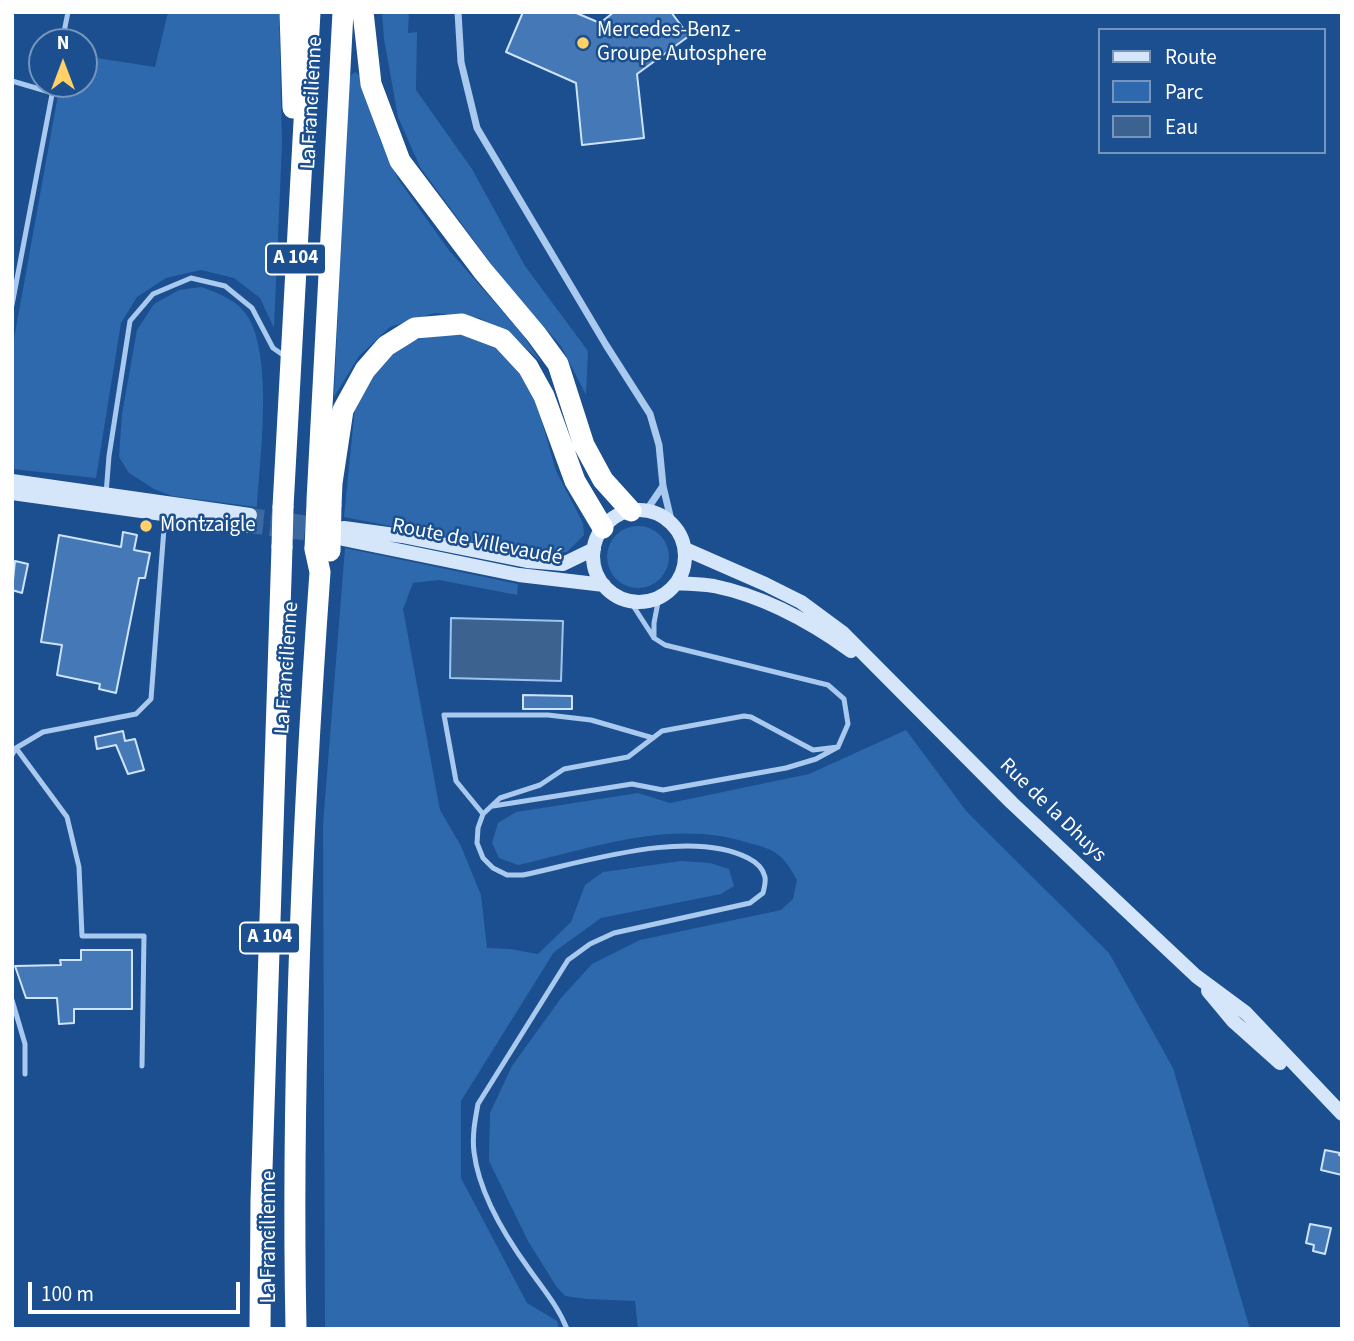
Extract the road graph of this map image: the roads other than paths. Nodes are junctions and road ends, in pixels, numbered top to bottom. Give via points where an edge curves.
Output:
1 (290, 12) edge
2 (310, 12) edge
3 (342, 12) edge
4 (363, 12) edge
5 (458, 12) edge
6 (52, 98) edge
7 (304, 143) junction
8 (12, 305) edge
9 (290, 360) junction
10 (12, 481) edge
11 (663, 486) junction
12 (12, 493) edge
13 (106, 494) junction
14 (324, 504) junction
15 (639, 511) junction
16 (165, 515) junction
17 (672, 524) junction
18 (603, 528) junction
19 (333, 542) junction
20 (594, 549) junction
21 (685, 549) junction
22 (676, 583) junction
23 (604, 585) junction
24 (659, 597) junction
25 (630, 601) junction
26 (654, 638) junction
27 (882, 674) junction
28 (653, 738) junction
29 (838, 747) junction
30 (16, 748) junction
31 (12, 755) edge
32 (550, 779) junction
33 (556, 794) junction
34 (490, 807) junction
35 (483, 814) junction
36 (12, 1000) edge
37 (142, 1066) dead end
38 (25, 1074) dead end
39 (1342, 1115) edge
40 (260, 1329) edge
41 (296, 1329) edge
42 (567, 1329) edge

1 - 7 highway via 293,118
2 - 7 highway, La Francilienne / A 104
3 - 14 highway, La Francilienne / A 104
4 - 15 highway via 371,84 400,161 558,364 584,445 603,480
5 - 11 street via 461,62 477,128 650,414
6 - 8 lane
7 - 9 highway, La Francilienne / A 104
9 - 13 lane via 273,348 252,308 225,286 191,278 153,294 130,321
9 - 40 highway, La Francilienne / A 104, bridge
10 - 13 main road
11 - 15 street
11 - 17 street
12 - 16 main road
13 - 16 main road via 250,520
14 - 18 highway via 342,410 365,370 386,346 415,328 462,324 502,339 528,367 544,396 575,481
14 - 19 highway, bridge
15 - 17 main road
15 - 18 main road via 620,514
16 - 30 lane via 151,699 136,714 43,732
17 - 21 main road
18 - 20 main road
19 - 20 main road, Route de Villevaudé via 402,536 564,564
19 - 23 main road, Route de Villevaudé
19 - 41 highway, La Francilienne / A 104 via 320,572 306,763 293,1205
20 - 23 main road via 593,562
21 - 22 main road
21 - 27 main road, Rue de la Dhuys via 801,602 843,633
22 - 24 main road
22 - 27 main road, Rue de la Dhuys via 714,586 768,604 831,637
23 - 25 main road
24 - 25 main road
24 - 26 lane
25 - 26 lane
26 - 29 lane via 665,645 828,685 844,699 848,724
27 - 39 main road, Rue de la Dhuys via 1196,976 1233,1021 1322,1104
28 - 29 lane via 662,731 744,716 813,750
28 - 32 lane via 628,757 564,768
28 - 35 lane via 591,720 548,715 444,715 457,780
29 - 33 lane via 786,768 663,790 632,784
30 - 31 lane
30 - 37 lane via 67,817 79,867 82,936 144,936
32 - 33 lane via 549,789
32 - 34 lane via 500,798
33 - 34 lane
34 - 35 lane
35 - 42 lane via 477,843 483,858 507,875 523,876 659,847 702,846 736,852 758,863 765,878 763,893 750,903 614,933 568,960 478,1104 474,1151 479,1178 503,1230
36 - 38 lane via 25,1044

